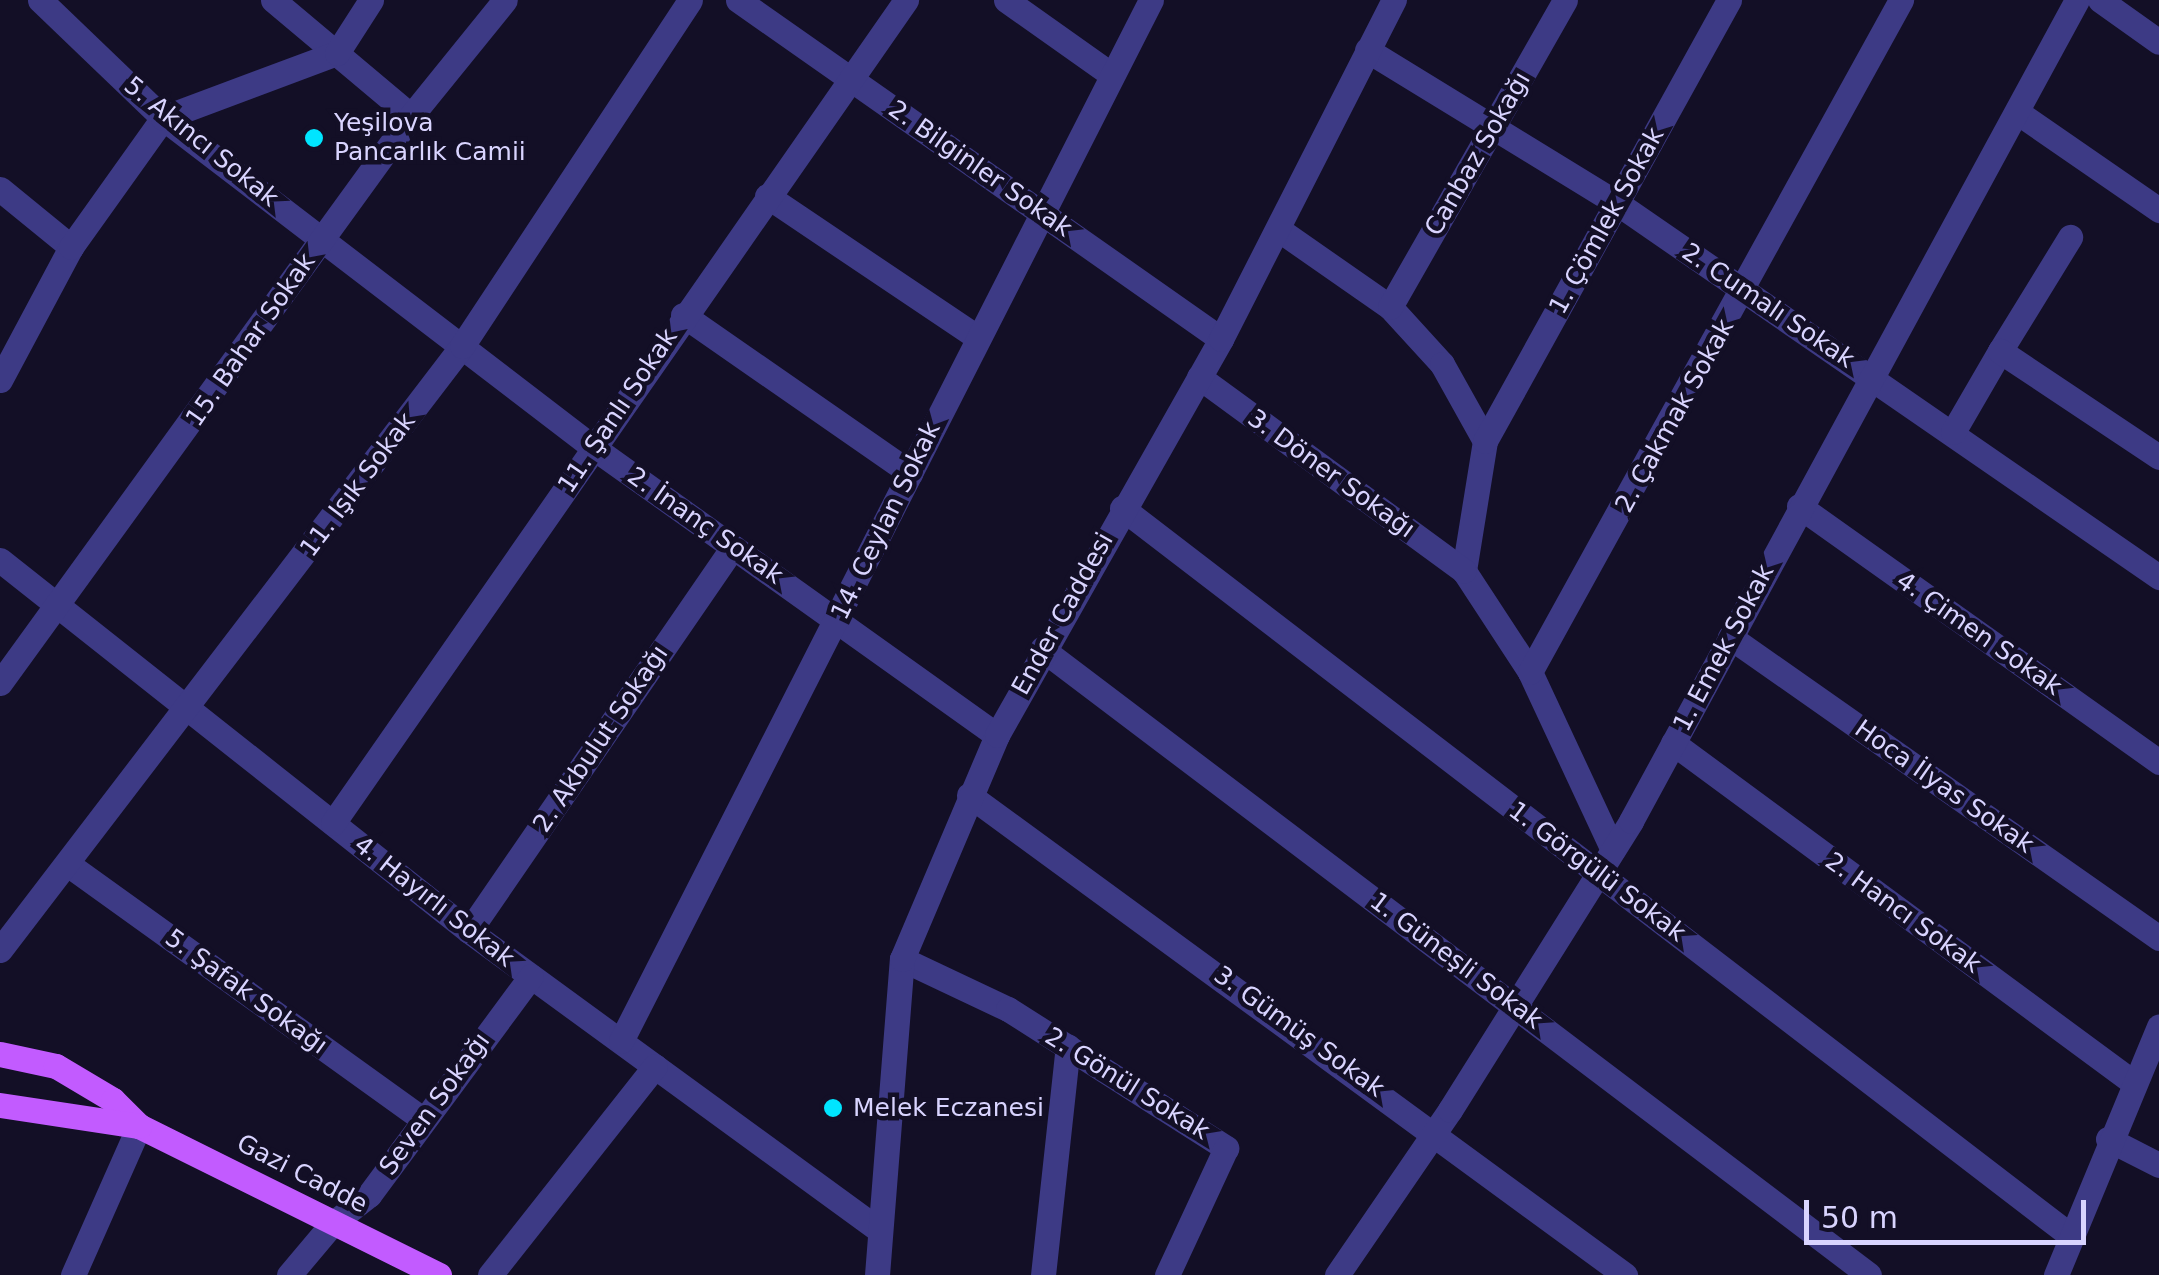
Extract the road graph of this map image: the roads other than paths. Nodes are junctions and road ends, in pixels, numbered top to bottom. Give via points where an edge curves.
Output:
1 (40, 0) edge
2 (273, 0) edge
3 (371, 0) edge
4 (505, 0) edge
5 (690, 0) edge
6 (738, 0) edge
7 (906, 0) edge
8 (1006, 0) edge
9 (1150, 0) edge
10 (1394, 0) edge
11 (1565, 0) edge
12 (1729, 0) edge
13 (1901, 0) edge
14 (2077, 0) edge
15 (2100, 0) edge
16 (2159, 42) edge
17 (1367, 50) junction
18 (337, 53) junction
19 (1112, 75) junction
20 (850, 78) junction
21 (2017, 112) junction
22 (411, 116) junction
23 (163, 118) junction
24 (1497, 126) junction
25 (0, 189) edge
26 (767, 196) junction
27 (1617, 204) junction
28 (2159, 210) edge
29 (1040, 212) junction
30 (1278, 229) junction
31 (2070, 238) dead end
32 (322, 239) junction
33 (71, 247) junction
34 (1745, 293) junction
35 (1390, 307) junction
36 (682, 314) junction
37 (978, 338) junction
38 (1221, 339) junction
39 (462, 346) junction
40 (2000, 350) junction
41 (1872, 376) junction
42 (1199, 378) junction
43 (0, 380) edge
44 (1953, 432) junction
45 (1485, 441) junction
46 (594, 448) junction
47 (2159, 456) edge
48 (910, 473) junction
49 (1800, 506) junction
50 (1122, 508) junction
51 (733, 547) junction
52 (0, 560) edge
53 (1464, 571) junction
54 (2159, 576) edge
55 (59, 606) junction
56 (837, 620) junction
57 (1730, 637) junction
58 (1042, 649) junction
59 (1530, 672) junction
60 (0, 683) edge
61 (189, 710) junction
62 (997, 734) junction
63 (1673, 743) junction
64 (2159, 762) edge
65 (969, 795) junction
66 (333, 823) junction
67 (1613, 850) junction
68 (69, 865) junction
69 (1599, 873) junction
70 (469, 931) junction
71 (2159, 938) edge
72 (0, 950) edge
73 (902, 960) junction
74 (531, 976) junction
75 (1516, 1006) junction
76 (2159, 1026) edge
77 (621, 1042) junction
78 (1068, 1046) junction
79 (0, 1054) edge
80 (655, 1066) junction
81 (2134, 1083) junction
82 (0, 1104) edge
83 (422, 1119) junction
84 (139, 1126) junction
85 (1436, 1131) junction
86 (2108, 1139) junction
87 (2159, 1165) edge
88 (332, 1224) junction
89 (879, 1230) junction
90 (2071, 1236) junction
91 (1342, 1273) edge
92 (73, 1275) edge
93 (290, 1275) edge
94 (439, 1275) edge
95 (490, 1275) edge
96 (876, 1275) edge
97 (1044, 1275) edge
98 (1167, 1275) edge
99 (1625, 1275) edge
100 (1868, 1275) edge
101 (2056, 1275) edge

1 - 23 street, 5. Akıncı Sokak
2 - 18 street
3 - 18 street
4 - 22 street, 15. Bahar Sokak
5 - 39 street, 11. Işık Sokak
6 - 20 street, 2. Bilginler Sokak
7 - 20 street, 11. Şanlı Sokak
8 - 19 street
9 - 19 street, 14. Ceylan Sokak
10 - 17 street, Ender Caddesi
11 - 24 street, Canbaz Sokağı
12 - 27 street, 1. Çömlek Sokak
13 - 34 street, 2. Çakmak Sokak
14 - 21 street, 1. Emek Sokak
15 - 16 street
17 - 24 street, 2. Cumalı Sokak
17 - 30 street, Ender Caddesi
18 - 22 street
18 - 23 street
19 - 29 street, 14. Ceylan Sokak
20 - 26 street, 11. Şanlı Sokak
20 - 29 street, 2. Bilginler Sokak
21 - 28 street
21 - 41 street, 1. Emek Sokak
22 - 32 street, 15. Bahar Sokak
23 - 32 street, 5. Akıncı Sokak
23 - 33 street
24 - 27 street, 2. Cumalı Sokak
24 - 35 street, Canbaz Sokağı
25 - 33 street
26 - 36 street, 11. Şanlı Sokak
26 - 37 street
27 - 34 street, 2. Cumalı Sokak
27 - 45 street, 1. Çömlek Sokak
29 - 37 street, 14. Ceylan Sokak
29 - 38 street, 2. Bilginler Sokak
30 - 35 street
30 - 38 street, Ender Caddesi
31 - 40 street
32 - 39 street, 2. İnanç Sokak
32 - 55 street, 15. Bahar Sokak
33 - 43 street
34 - 41 street, 2. Cumalı Sokak
34 - 59 street, 2. Çakmak Sokak
35 - 45 street via 1442,364
36 - 46 street, 11. Şanlı Sokak
36 - 48 street
37 - 48 street, 14. Ceylan Sokak
38 - 42 street, Ender Caddesi
39 - 46 street, 2. İnanç Sokak
39 - 61 street, 11. Işık Sokak
40 - 44 street
40 - 47 street
41 - 44 street, 2. Cumalı Sokak
41 - 49 street, 1. Emek Sokak
42 - 50 street, Ender Caddesi
42 - 53 street, 3. Döner Sokağı
44 - 54 street, 2. Cumalı Sokak
45 - 53 street, 1. Çömlek Sokak
46 - 51 street, 2. İnanç Sokak
46 - 66 street, 11. Şanlı Sokak
48 - 56 street, 14. Ceylan Sokak
49 - 57 street, 1. Emek Sokak
49 - 64 street, 4. Çimen Sokak
50 - 58 street, Ender Caddesi
50 - 69 street, 1. Görgülü Sokak
51 - 56 street, 2. İnanç Sokak
51 - 70 street, 2. Akbulut Sokağı
52 - 55 street, 4. Hayırlı Sokak
53 - 59 street
55 - 60 street, 15. Bahar Sokak
55 - 61 street, 4. Hayırlı Sokak
56 - 62 street, 2. İnanç Sokak
56 - 77 street, 14. Ceylan Sokak
57 - 63 street, 1. Emek Sokak
57 - 71 street, Hoca İlyas Sokak
58 - 62 street, Ender Caddesi
58 - 75 street, 1. Güneşli Sokak
59 - 67 street
61 - 66 street, 4. Hayırlı Sokak
61 - 68 street, 11. Işık Sokak
62 - 65 street, Ender Caddesi
63 - 67 street, 1. Emek Sokak
63 - 81 street, 2. Hancı Sokak
65 - 73 street, Ender Caddesi
65 - 85 street, 3. Gümüş Sokak
66 - 70 street, 4. Hayırlı Sokak
67 - 69 street, 1. Emek Sokak
68 - 72 street, 11. Işık Sokak
68 - 83 street, 5. Şafak Sokağı
69 - 75 street, 1. Emek Sokak
69 - 90 street, 1. Görgülü Sokak
70 - 74 street, 4. Hayırlı Sokak
73 - 78 street, 2. Gönül Sokak via 1008,1009
73 - 89 street, Ender Caddesi
74 - 77 street, 4. Hayırlı Sokak
74 - 83 street, Seven Sokağı
75 - 85 street, 1. Emek Sokak
75 - 100 street, 1. Güneşli Sokak
76 - 81 street
77 - 80 street, 4. Hayırlı Sokak
78 - 97 street
78 - 98 street, 2. Gönül Sokak via 1226,1148
79 - 84 main road via 56,1066 112,1100
80 - 89 street, 4. Hayırlı Sokak
80 - 95 street
81 - 86 street
82 - 84 main road
83 - 88 street, Seven Sokağı via 369,1195
84 - 88 main road, Gazi Cadde
84 - 92 street
85 - 91 street, 1. Emek Sokak
85 - 99 street, 3. Gümüş Sokak
86 - 87 street
86 - 90 street
88 - 93 street, Seven Sokağı
88 - 94 main road, Gazi Cadde
89 - 96 street, Ender Caddesi
90 - 101 street

